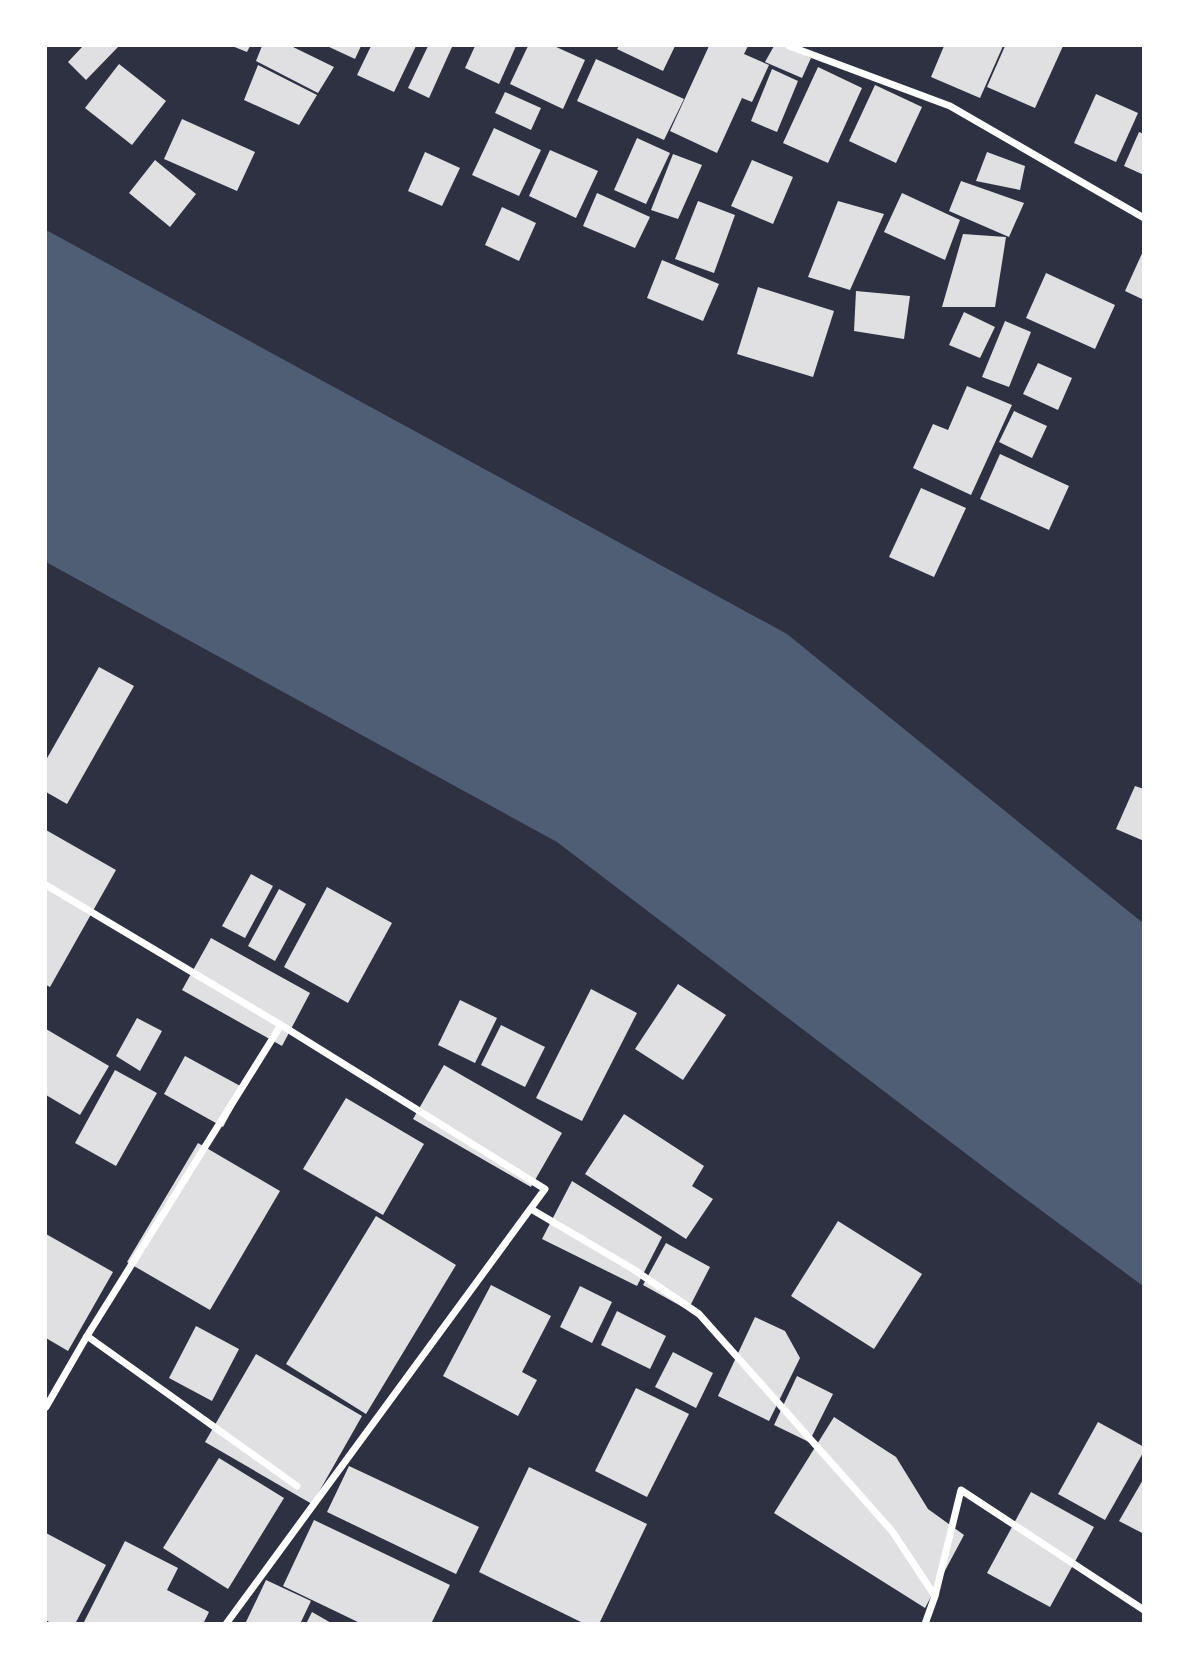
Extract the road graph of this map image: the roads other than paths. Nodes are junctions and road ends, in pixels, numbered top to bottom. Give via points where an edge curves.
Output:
1 (789, 46) edge
2 (1143, 218) edge
3 (46, 885) edge
4 (281, 1026) junction
5 (531, 1209) junction
6 (87, 1336) junction
7 (46, 1407) edge
8 (297, 1486) dead end
9 (935, 1596) junction
10 (1143, 1610) edge
11 (226, 1623) edge
12 (925, 1623) edge

1 - 2 street via 950,106
3 - 4 street
4 - 5 street via 545,1189
4 - 6 street
5 - 9 street via 699,1314 892,1531
5 - 11 street
6 - 7 street
6 - 8 street
9 - 10 street via 961,1490
9 - 12 street

